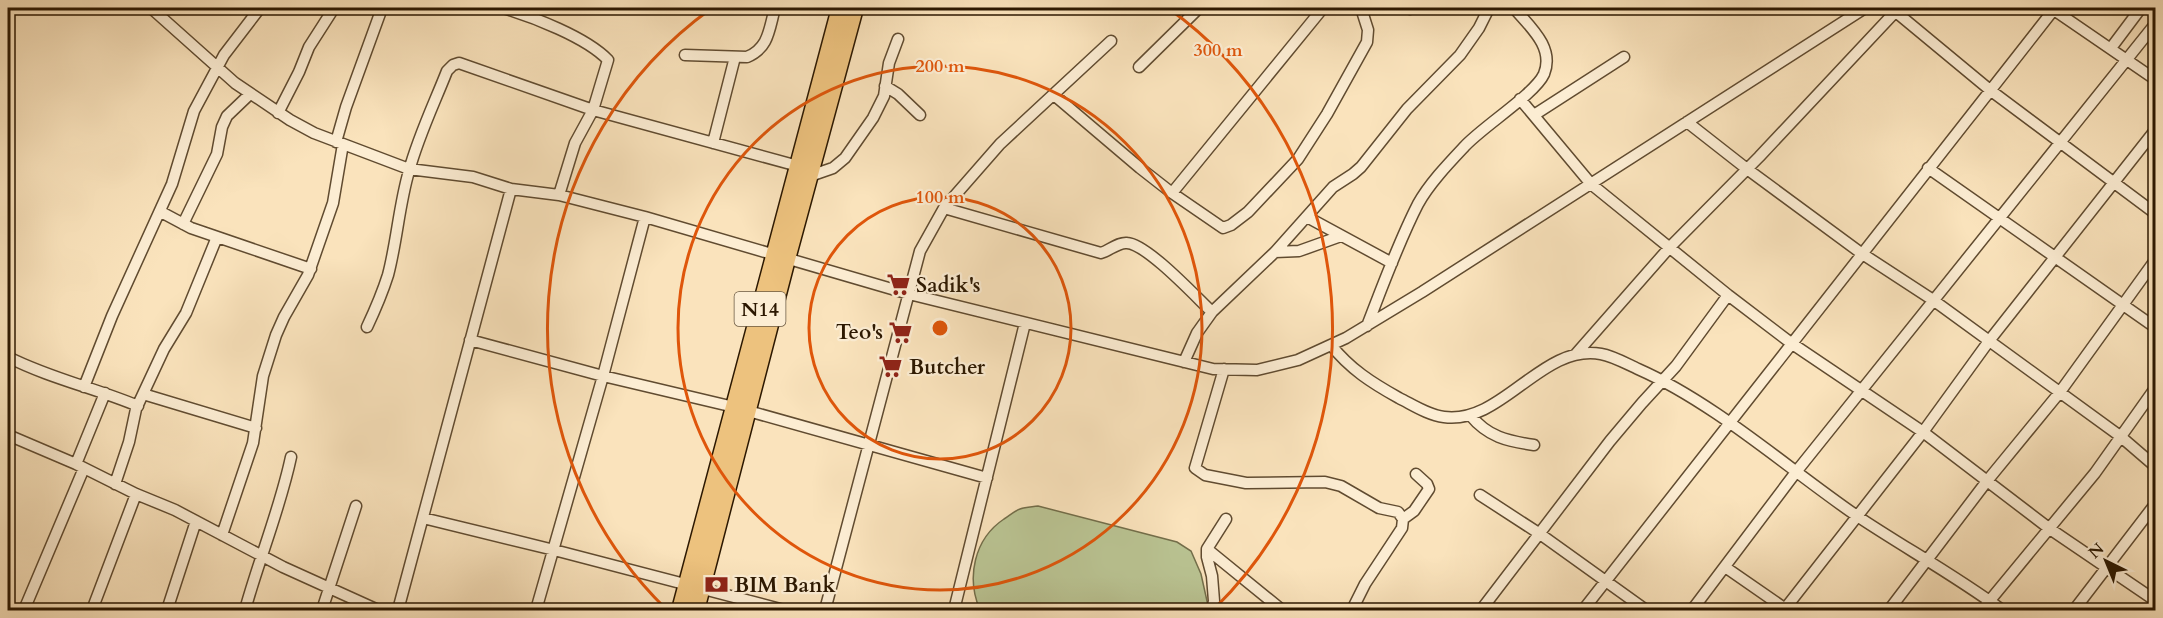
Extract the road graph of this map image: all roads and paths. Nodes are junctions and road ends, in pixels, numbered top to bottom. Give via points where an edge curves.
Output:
1 (151, 8) edge
2 (260, 8) edge
3 (334, 8) edge
4 (382, 8) edge
5 (503, 8) edge
6 (775, 8) edge
7 (840, 8) edge
8 (855, 8) edge
9 (1199, 8) edge
10 (1323, 8) edge
11 (1361, 8) edge
12 (1489, 8) edge
13 (1514, 8) edge
14 (1865, 8) edge
15 (2053, 8) edge
16 (2141, 8) edge
17 (1894, 9) edge
18 (529, 12) edge
19 (2156, 23) edge
20 (898, 39) dead end
21 (1111, 41) dead end
22 (2111, 48) junction
23 (685, 55) dead end
24 (735, 57) junction
25 (1624, 57) dead end
26 (2127, 59) junction
27 (216, 67) junction
28 (1139, 67) dead end
29 (829, 78) junction
30 (2156, 80) edge
31 (885, 86) junction
32 (1990, 90) junction
33 (250, 94) junction
34 (1054, 95) junction
35 (1520, 99) junction
36 (593, 110) junction
37 (278, 113) junction
38 (920, 115) dead end
39 (1534, 115) junction
40 (1687, 122) junction
41 (2156, 129) edge
42 (339, 143) junction
43 (713, 143) junction
44 (2058, 143) junction
45 (1928, 168) junction
46 (409, 169) junction
47 (1747, 170) junction
48 (804, 171) junction
49 (1591, 184) junction
50 (2114, 184) junction
51 (511, 189) junction
52 (1172, 193) junction
53 (559, 195) junction
54 (944, 208) junction
55 (161, 212) junction
56 (2156, 214) edge
57 (645, 217) junction
58 (1307, 217) junction
59 (1998, 218) junction
60 (183, 224) junction
61 (1341, 236) junction
62 (217, 237) junction
63 (1669, 248) junction
64 (1275, 252) junction
65 (1861, 253) junction
66 (781, 257) junction
67 (2055, 257) junction
68 (2156, 259) edge
69 (1392, 263) junction
70 (310, 269) junction
71 (909, 294) junction
72 (1728, 295) junction
73 (1933, 300) junction
74 (2123, 304) junction
75 (1212, 312) junction
76 (1025, 323) junction
77 (1367, 326) junction
78 (367, 327) dead end
79 (2156, 328) edge
80 (470, 340) junction
81 (1989, 341) junction
82 (1791, 343) junction
83 (1331, 345) junction
84 (1575, 355) junction
85 (8, 357) edge
86 (1184, 362) junction
87 (1224, 369) junction
88 (603, 376) junction
89 (1663, 380) junction
90 (84, 387) junction
91 (2156, 387) edge
92 (1861, 390) junction
93 (2060, 392) junction
94 (105, 393) junction
95 (143, 394) junction
96 (138, 406) junction
97 (741, 410) junction
98 (1470, 415) junction
99 (1728, 423) junction
100 (256, 428) junction
101 (1923, 432) junction
102 (8, 435) edge
103 (2120, 436) junction
104 (869, 445) junction
105 (1534, 445) dead end
106 (291, 457) dead end
107 (80, 466) junction
108 (2156, 466) edge
109 (1796, 472) junction
110 (1416, 474) dead end
111 (987, 478) junction
112 (1987, 481) junction
113 (115, 484) junction
114 (136, 494) junction
115 (1480, 495) dead end
116 (2156, 503) edge
117 (356, 506) dead end
118 (1858, 517) junction
119 (423, 518) junction
120 (1226, 519) dead end
121 (1403, 519) junction
122 (196, 521) junction
123 (2050, 529) junction
124 (1540, 534) junction
125 (222, 535) junction
126 (554, 549) junction
127 (1208, 549) junction
128 (261, 555) junction
129 (1929, 560) junction
130 (1725, 567) junction
131 (2107, 567) junction
132 (1605, 581) junction
133 (694, 587) junction
134 (328, 588) junction
135 (1989, 601) junction
136 (2156, 601) edge
137 (24, 610) edge
138 (92, 610) edge
139 (166, 610) edge
140 (245, 610) edge
141 (322, 610) edge
142 (378, 610) edge
143 (398, 610) edge
144 (536, 610) edge
145 (680, 610) edge
146 (696, 610) edge
147 (784, 610) edge
148 (825, 610) edge
149 (954, 610) edge
150 (1212, 610) edge
151 (1282, 610) edge
152 (1352, 610) edge
153 (1481, 610) edge
154 (1583, 610) edge
155 (1646, 610) edge
156 (1692, 610) edge
157 (1785, 610) edge
158 (1888, 610) edge
159 (1982, 610) edge
160 (2002, 610) edge
161 (2074, 610) edge

1 - 27 street
2 - 27 street
3 - 37 street via 309,47
4 - 42 street via 346,107
5 - 18 street
6 - 24 street via 764,45 747,57
7 - 29 main road, N14
8 - 29 main road, N14
9 - 28 street
10 - 52 street
11 - 52 street via 1368,30 1364,51 1298,159 1248,212 1222,228
12 - 58 street via 1460,55 1407,109 1361,167 1333,187
13 - 35 street via 1540,39 1547,62 1544,75
14 - 40 street
15 - 22 street
15 - 32 street
16 - 22 street
17 - 32 street
17 - 47 street
18 - 36 street via 608,60
19 - 26 street
20 - 31 street
21 - 34 street
22 - 26 street
23 - 24 street
24 - 43 street
25 - 39 street
26 - 30 street
26 - 44 street
27 - 33 street
27 - 55 street via 194,111
29 - 48 main road, N14
31 - 38 street
31 - 48 street via 873,118 845,158 833,168
32 - 44 street
32 - 45 street
33 - 37 street
33 - 60 street via 227,116 218,154
34 - 52 street
34 - 54 street via 1000,144
35 - 39 street
35 - 69 street via 1464,147 1428,190
36 - 43 street
36 - 46 street via 459,63 447,71
36 - 53 street via 575,143
37 - 42 street
39 - 49 street
40 - 47 street
40 - 49 street
41 - 50 street
42 - 46 street
42 - 70 street via 333,202
43 - 48 street
44 - 50 street
44 - 59 street
45 - 59 street
45 - 65 street
46 - 51 street via 473,177
46 - 78 street via 388,274
47 - 63 street
47 - 65 street
48 - 66 main road, N14
49 - 63 street
49 - 77 street
50 - 56 street
50 - 67 street
51 - 53 street
51 - 80 street
53 - 57 street
54 - 71 street via 920,251
54 - 75 street via 1101,253 1129,243 1152,257
55 - 60 street
55 - 90 street
57 - 66 street
57 - 88 street
58 - 61 street
58 - 64 street
59 - 67 street
59 - 73 street
60 - 62 street
61 - 64 street via 1299,251
61 - 69 street
62 - 70 street
62 - 95 street via 186,313
63 - 72 street
63 - 84 street
64 - 75 street
65 - 73 street
65 - 82 street
66 - 71 street
66 - 97 main road, N14
67 - 74 street
67 - 81 street
68 - 74 street
69 - 77 street
70 - 100 street via 276,334 261,387
71 - 76 street
71 - 104 street
72 - 82 street
72 - 89 street
73 - 81 street
73 - 92 street
74 - 79 street
74 - 93 street
75 - 86 street
76 - 86 street
76 - 111 street
77 - 83 street
80 - 88 street
80 - 119 street
81 - 93 street
81 - 101 street
82 - 92 street
82 - 99 street
83 - 87 street via 1298,360 1257,370
83 - 98 street via 1362,377 1421,410 1445,417
84 - 89 street via 1600,354
84 - 98 street via 1554,363
85 - 90 street
86 - 87 street
87 - 121 street via 1197,471 1246,483 1325,482 1341,486 1379,508 1398,512
88 - 97 street
88 - 126 street
89 - 99 street
89 - 124 street via 1610,441
90 - 94 street
91 - 103 street
92 - 101 street
92 - 109 street
93 - 103 street
93 - 112 street
94 - 96 street
94 - 107 street
95 - 96 street
95 - 100 street
96 - 113 street
97 - 104 street
97 - 133 main road, N14
98 - 105 street via 1504,440
99 - 109 street
99 - 132 street
100 - 125 street
101 - 112 street
101 - 118 street
102 - 107 street
103 - 108 street
103 - 123 street
104 - 111 street
104 - 148 street
106 - 128 street
107 - 113 street
107 - 137 street
109 - 118 street
109 - 130 street
110 - 121 street via 1429,489 1414,512
111 - 149 street
112 - 123 street
112 - 129 street
113 - 114 street
114 - 122 street
114 - 138 street
115 - 124 street
116 - 131 street
117 - 134 street
118 - 129 street
118 - 157 street
119 - 126 street
119 - 143 street
120 - 127 street
121 - 152 street via 1402,528
122 - 125 street
122 - 139 street
123 - 131 street
123 - 135 street
124 - 132 street
124 - 153 street
125 - 128 street
126 - 133 street
126 - 144 street
127 - 150 street
127 - 151 street
128 - 134 street
128 - 140 street
129 - 135 street
129 - 158 street
130 - 156 street
130 - 157 street
131 - 136 street
131 - 161 street
132 - 154 street
132 - 155 street
133 - 145 main road, N14
133 - 146 main road, N14
133 - 147 street
134 - 141 street
134 - 142 street
135 - 159 street
135 - 160 street

